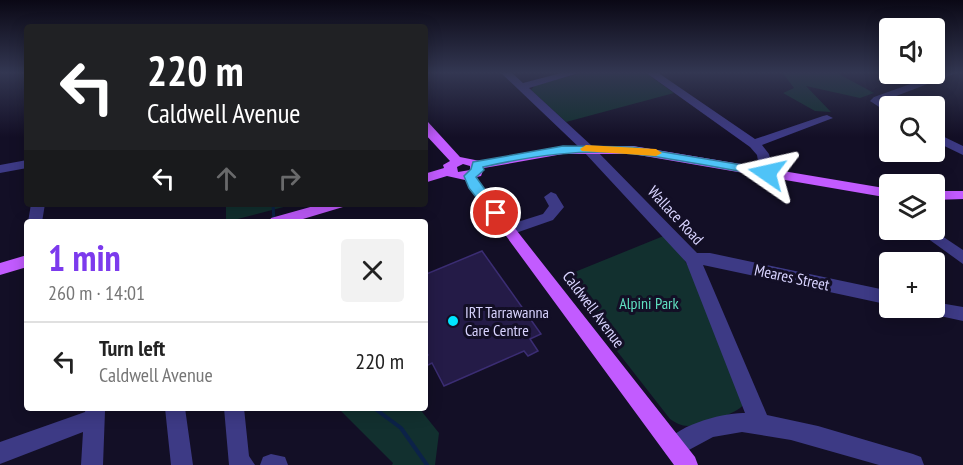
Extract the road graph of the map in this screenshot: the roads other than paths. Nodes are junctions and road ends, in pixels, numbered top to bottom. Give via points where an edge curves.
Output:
1 (527, 94) edge
2 (681, 94) edge
3 (827, 118) dead end
4 (428, 130) edge
5 (945, 142) edge
6 (754, 144) junction
7 (588, 149) junction
8 (963, 151) edge
9 (24, 165) edge
10 (453, 166) junction
11 (0, 169) edge
12 (473, 170) junction
13 (767, 173) junction
14 (428, 177) edge
15 (879, 192) edge
16 (963, 195) edge
17 (945, 196) edge
18 (551, 197) dead end
19 (328, 207) edge
20 (286, 219) edge
21 (510, 230) junction
22 (937, 240) edge
23 (963, 258) edge
24 (693, 259) junction
25 (24, 262) edge
26 (0, 269) edge
27 (879, 296) edge
28 (945, 311) edge
29 (963, 314) edge
30 (175, 411) edge
31 (234, 411) edge
32 (95, 413) edge
33 (760, 424) junction
34 (674, 447) junction
35 (0, 453) edge
36 (92, 465) edge
37 (182, 465) edge
38 (244, 465) edge
39 (271, 465) edge
40 (277, 465) edge
41 (687, 465) edge
42 (913, 465) edge

1 - 7 street, Wallace Road
2 - 6 street
3 - 6 street
4 - 10 main road
5 - 8 street
6 - 13 street via 763,154
7 - 12 main road via 520,155
7 - 13 main road via 655,153
7 - 24 street, Wallace Road
9 - 11 street
10 - 12 main road via 468,160
10 - 14 main road
12 - 21 main road, Caldwell Avenue via 474,185
13 - 15 main road
16 - 17 main road
18 - 21 street via 557,207 552,214
19 - 20 main road
21 - 34 main road, Caldwell Avenue
22 - 23 street
24 - 27 street, Meares Street via 710,259
24 - 33 street, Wallace Road
25 - 26 main road
28 - 29 street
30 - 37 street
31 - 38 street via 239,462
32 - 35 street
32 - 36 street
33 - 34 street via 723,424
33 - 42 street
34 - 41 main road, Caldwell Avenue
39 - 40 street

